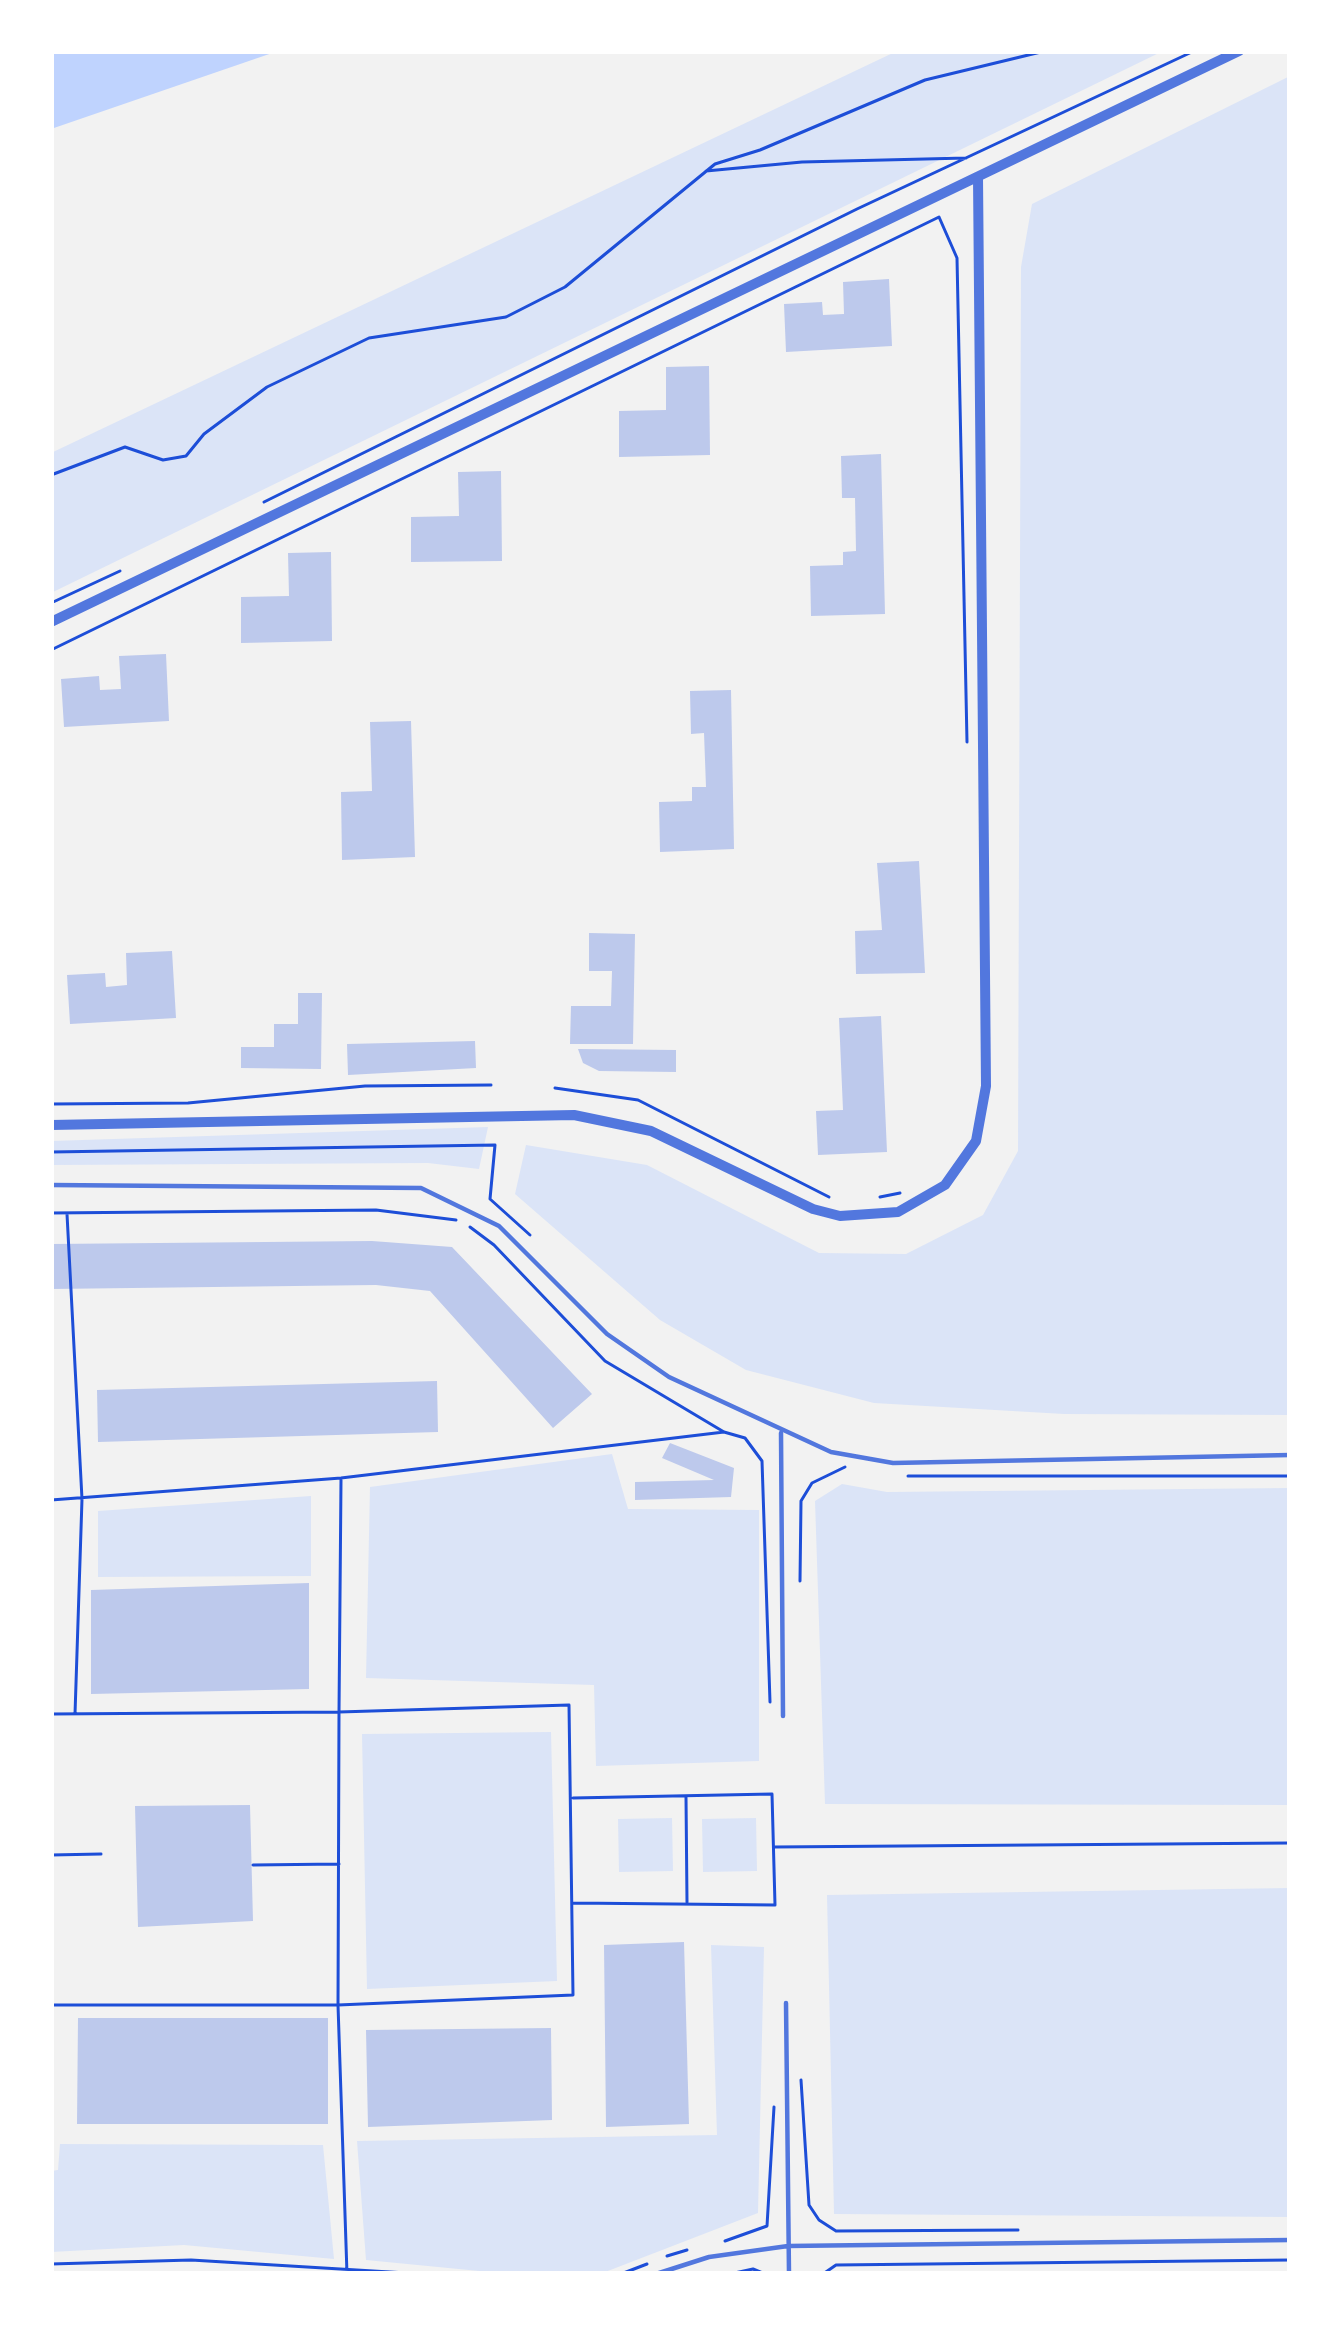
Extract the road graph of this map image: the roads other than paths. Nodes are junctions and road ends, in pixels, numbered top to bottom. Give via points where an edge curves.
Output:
1 (1239, 51) edge
2 (978, 177) junction
3 (51, 622) edge
4 (51, 1125) edge
5 (51, 1185) edge
6 (782, 1433) junction
7 (1290, 1455) edge
8 (783, 1716) dead end
9 (786, 2003) dead end
10 (1290, 2240) edge
11 (788, 2246) junction
12 (656, 2274) edge
13 (789, 2274) edge

1 - 2 street
2 - 3 street
2 - 4 street via 986,1086 976,1141 945,1185 898,1212 840,1216 651,1131 574,1115
5 - 6 lane via 422,1189 499,1226 607,1334 669,1377
6 - 7 lane via 892,1463
6 - 8 lane
9 - 11 lane
10 - 11 lane
11 - 12 lane
11 - 13 lane

